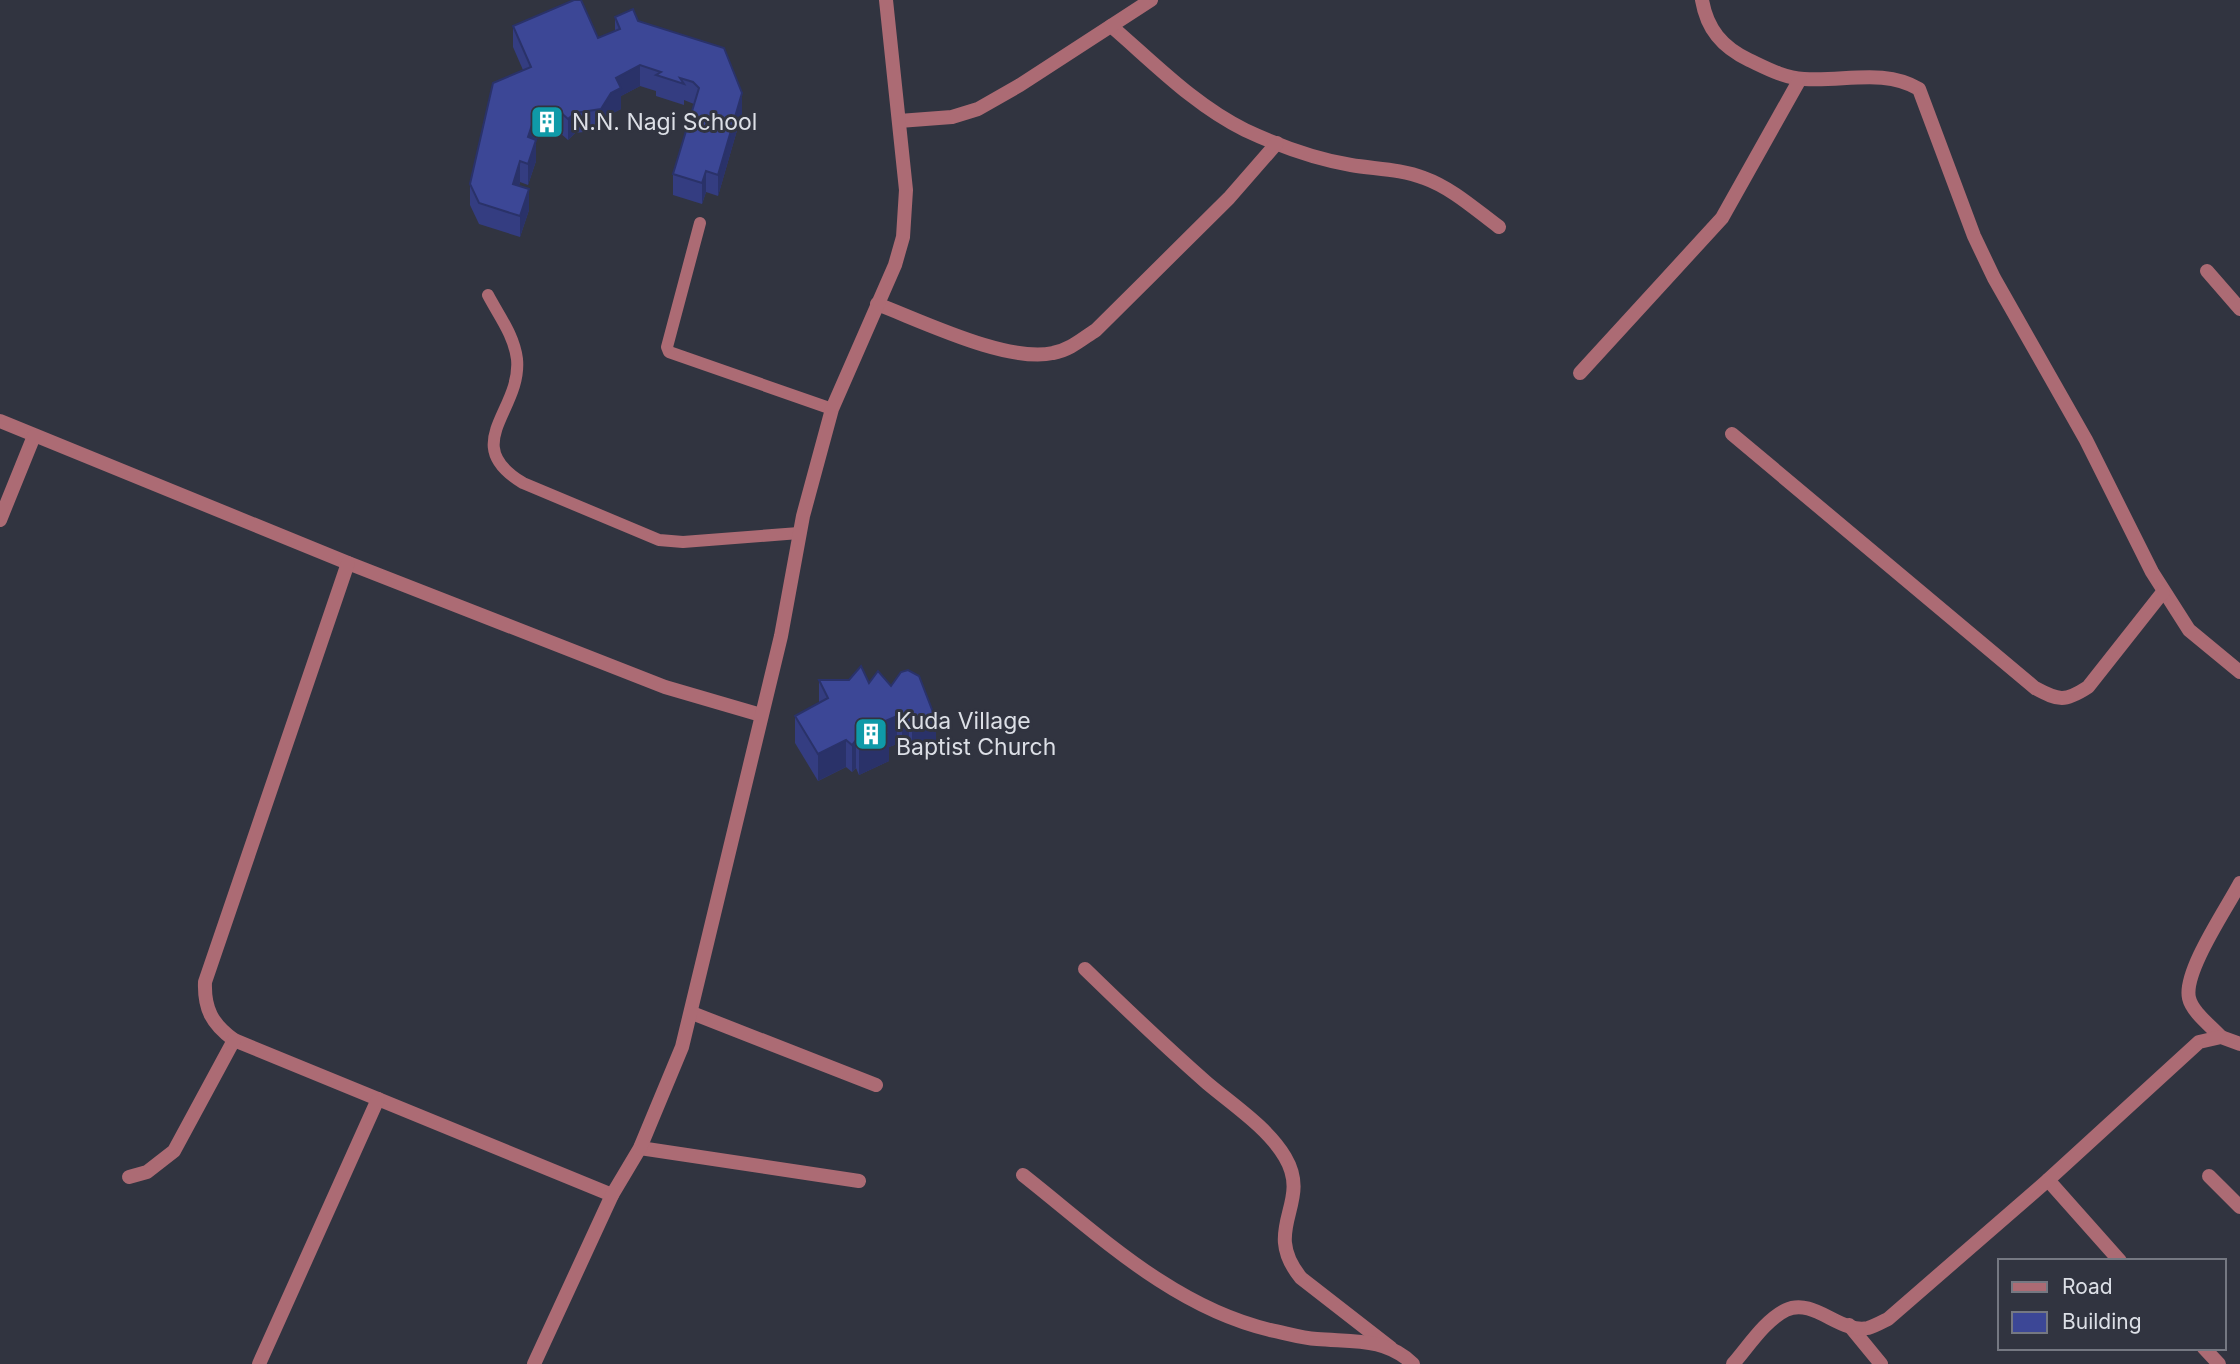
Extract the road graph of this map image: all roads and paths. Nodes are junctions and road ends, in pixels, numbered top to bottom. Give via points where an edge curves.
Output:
1 (886, 0) edge
2 (1151, 0) edge
3 (1702, 0) edge
4 (1111, 26) junction
5 (1801, 79) junction
6 (899, 121) junction
7 (1276, 143) junction
8 (700, 223) dead end
9 (1499, 228) dead end
10 (2207, 271) dead end
11 (488, 295) dead end
12 (877, 304) junction
13 (2240, 309) edge
14 (1580, 373) dead end
15 (832, 409) junction
16 (0, 421) edge
17 (1732, 434) dead end
18 (34, 436) junction
19 (0, 520) edge
20 (799, 533) junction
21 (348, 563) junction
22 (2163, 592) junction
23 (2240, 672) edge
24 (761, 715) junction
25 (2240, 883) edge
26 (1085, 970) dead end
27 (692, 1013) junction
28 (2221, 1037) junction
29 (234, 1040) junction
30 (2240, 1044) edge
31 (876, 1085) dead end
32 (378, 1099) junction
33 (640, 1147) junction
34 (1023, 1175) dead end
35 (2208, 1176) dead end
36 (129, 1177) dead end
37 (2048, 1180) junction
38 (859, 1181) dead end
39 (612, 1195) junction
40 (2240, 1207) edge
41 (2118, 1259) edge
42 (1849, 1325) junction
43 (1391, 1348) junction
44 (2206, 1350) edge
45 (259, 1364) edge
46 (534, 1364) edge
47 (1413, 1364) edge
48 (1733, 1364) edge
49 (1881, 1364) edge
50 (2219, 1364) edge

1 - 6 street
2 - 4 street
3 - 5 street via 1716,38 1735,53
4 - 6 street via 978,109 952,117
4 - 7 street via 1192,95 1244,129
5 - 14 street via 1723,218
5 - 22 street via 1887,76 1919,89 1994,278 2086,440
6 - 12 street via 906,210 898,256
7 - 9 street via 1349,164 1426,178
7 - 12 street via 1229,198 1096,330 1055,353 1032,356 993,347
8 - 15 lane via 669,352
10 - 13 street
11 - 20 lane via 509,333 516,359 514,383 494,440 496,462 506,473 659,540
12 - 15 street
15 - 20 street
16 - 18 street
17 - 22 street via 2035,688 2056,699 2072,697 2088,687
18 - 19 street
18 - 21 street
20 - 24 street
21 - 24 street via 665,687
21 - 29 street via 205,982 204,1002 210,1017
22 - 23 street via 2189,630
24 - 27 street
25 - 28 street via 2189,988 2189,1000
26 - 43 street via 1284,1154 1295,1176 1285,1226 1284,1249 1291,1266
27 - 31 street
27 - 33 street
28 - 30 street
28 - 37 street via 2199,1042
29 - 32 street
29 - 36 street via 174,1151 147,1172
32 - 39 street
32 - 45 street
33 - 38 street
33 - 39 street
34 - 43 street via 1142,1270 1187,1296 1263,1328
35 - 40 street
37 - 41 street
37 - 42 street via 1888,1319 1867,1328
39 - 46 street
42 - 48 street via 1802,1306 1787,1309 1773,1318
42 - 49 street
43 - 47 street
44 - 50 street

